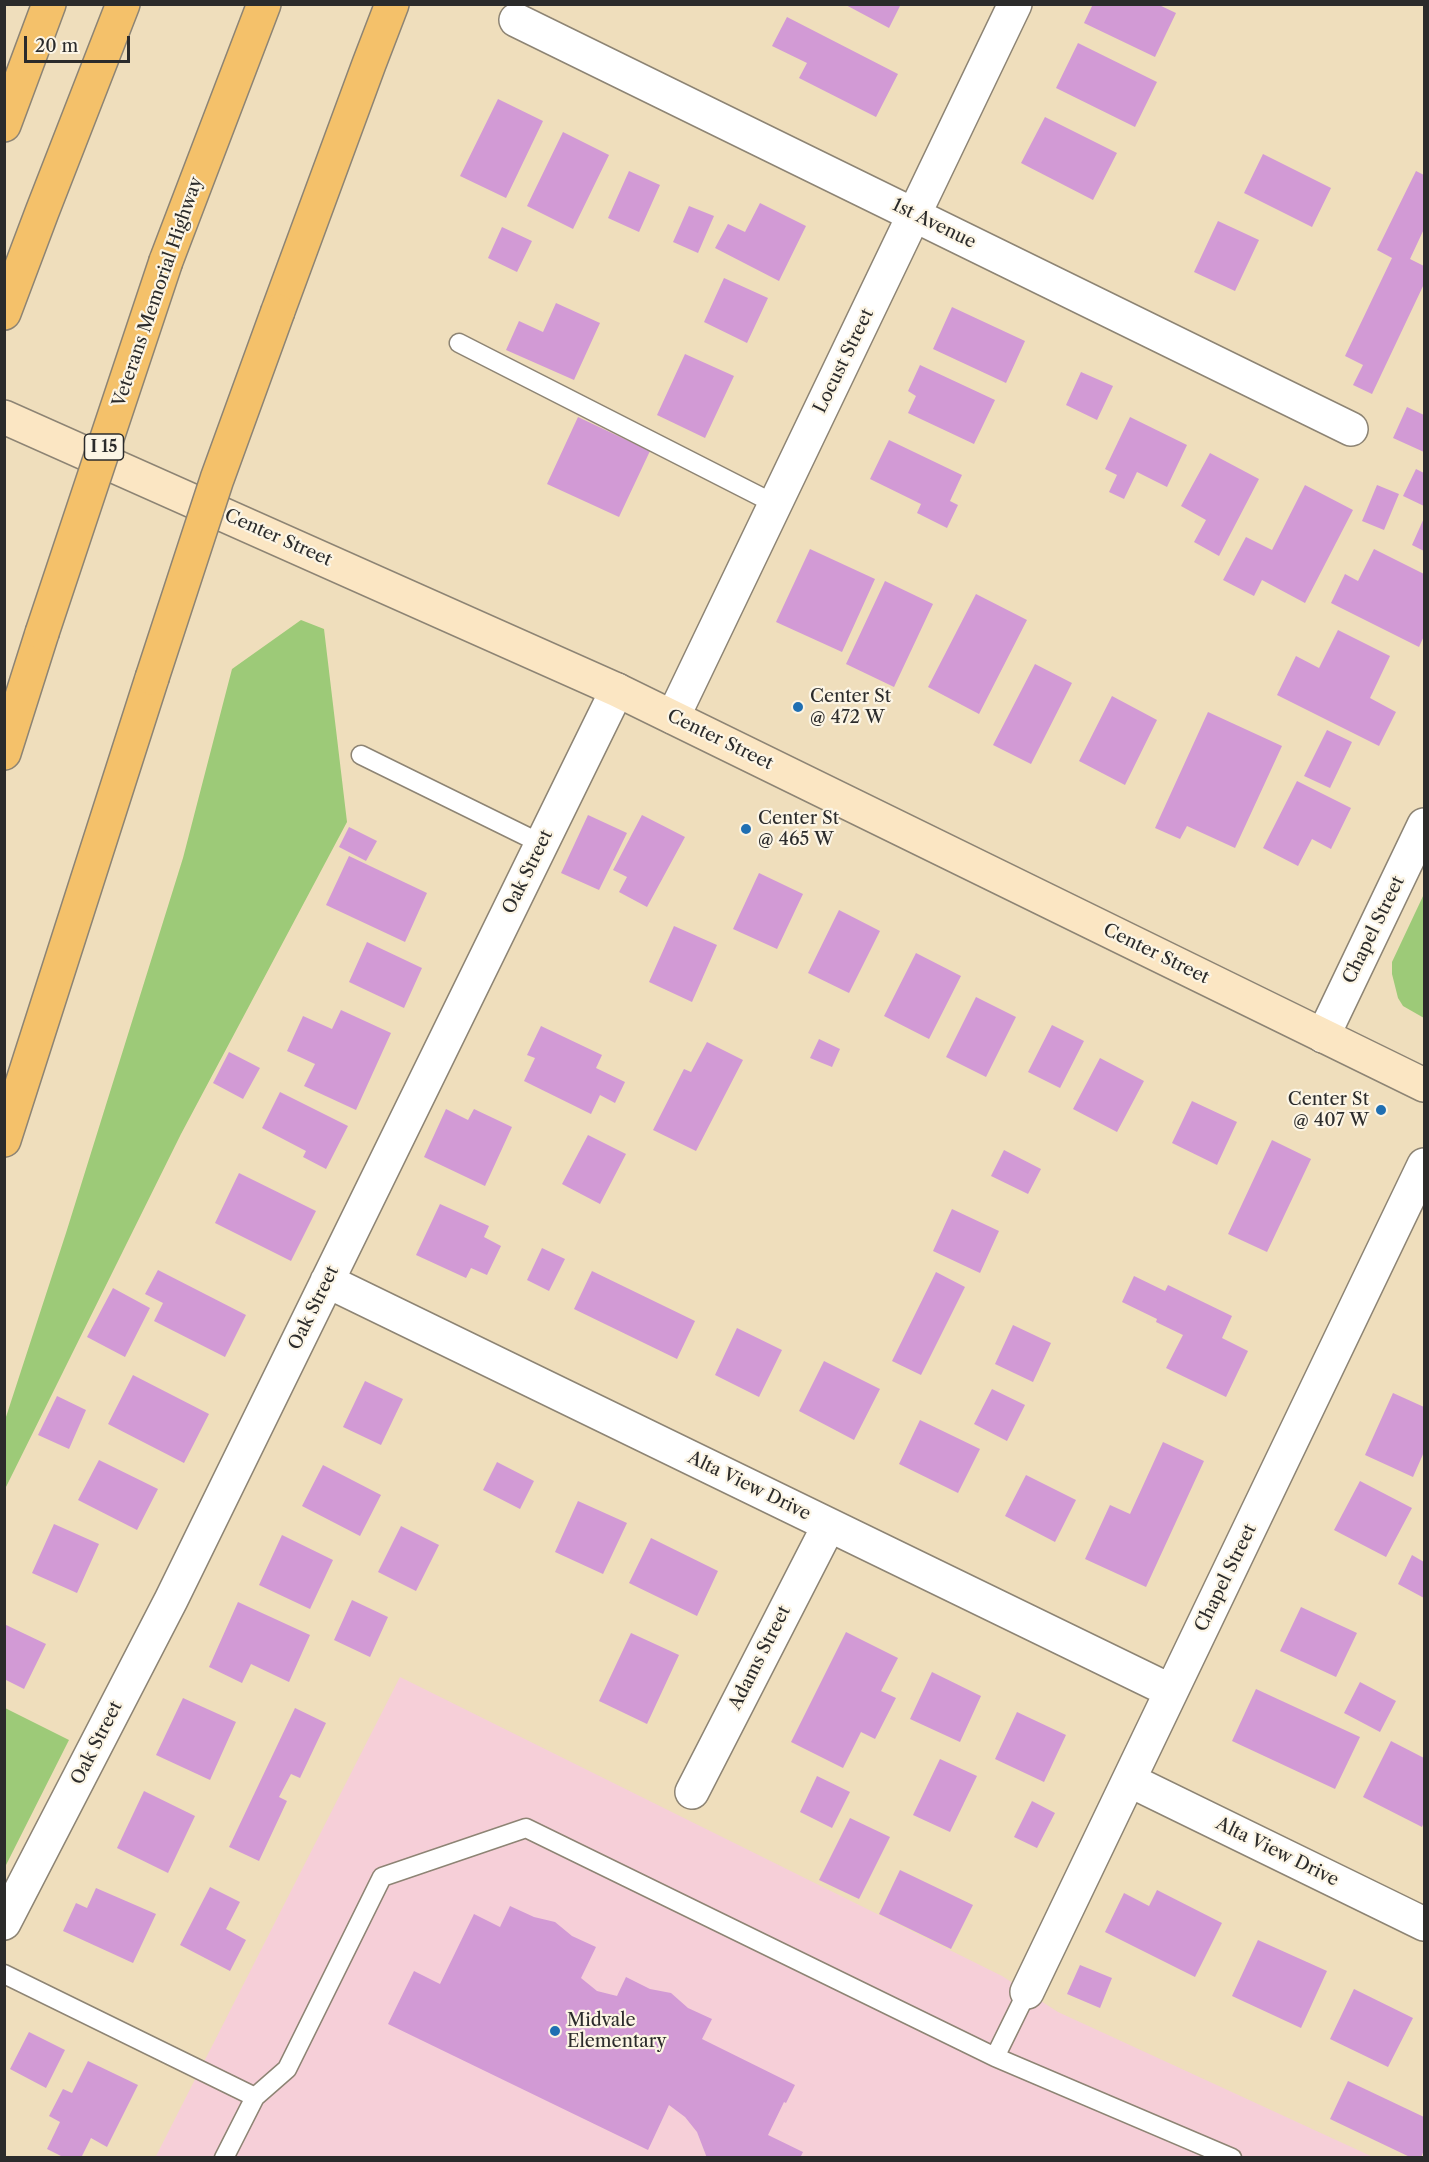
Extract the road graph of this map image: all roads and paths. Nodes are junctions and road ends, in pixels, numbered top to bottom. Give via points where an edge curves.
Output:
1 (49, 4) edge
2 (123, 4) edge
3 (264, 4) edge
4 (392, 4) edge
5 (1015, 4) edge
6 (516, 20) dead end
7 (4, 125) edge
8 (914, 215) junction
9 (4, 313) edge
10 (459, 343) dead end
11 (4, 417) edge
12 (1351, 429) dead end
13 (775, 504) junction
14 (617, 690) junction
15 (673, 717) junction
16 (4, 753) edge
17 (361, 755) dead end
18 (1425, 825) edge
19 (542, 844) junction
20 (1323, 1036) junction
21 (1425, 1085) edge
22 (4, 1140) edge
23 (1425, 1165) edge
24 (327, 1281) junction
25 (829, 1525) junction
26 (1172, 1691) junction
27 (1129, 1780) junction
28 (692, 1792) dead end
29 (4, 1923) edge
30 (1425, 1924) edge
31 (4, 1974) edge
32 (1027, 1992) joint
33 (995, 2056) junction
34 (255, 2097) junction
35 (224, 2157) edge
36 (1232, 2157) edge

1 - 7 highway
2 - 9 highway
3 - 16 highway, Veterans Memorial Highway / I 15, bridge via 166,261
4 - 22 highway, bridge via 217,479
5 - 8 street, Locust Street
6 - 8 street, 1st Avenue
8 - 12 street, 1st Avenue
8 - 13 street, Locust Street
10 - 13 lane
11 - 14 main road, Center Street
13 - 15 street, Locust Street
14 - 15 main road, Center Street
14 - 19 street, Oak Street
15 - 20 main road, Center Street
17 - 19 lane
18 - 20 street, Chapel Street
19 - 24 street, Oak Street
20 - 21 main road, Center Street
23 - 26 street, Chapel Street
24 - 25 street, Alta View Drive
24 - 29 street, Oak Street via 171,1600
25 - 26 street, Alta View Drive
25 - 28 street, Adams Street
26 - 27 street, Chapel Street
27 - 30 street, Alta View Drive
27 - 32 street, Chapel Street
31 - 34 lane
32 - 33 lane
33 - 34 lane via 526,1828 382,1877 287,2069
33 - 36 lane
34 - 35 lane

